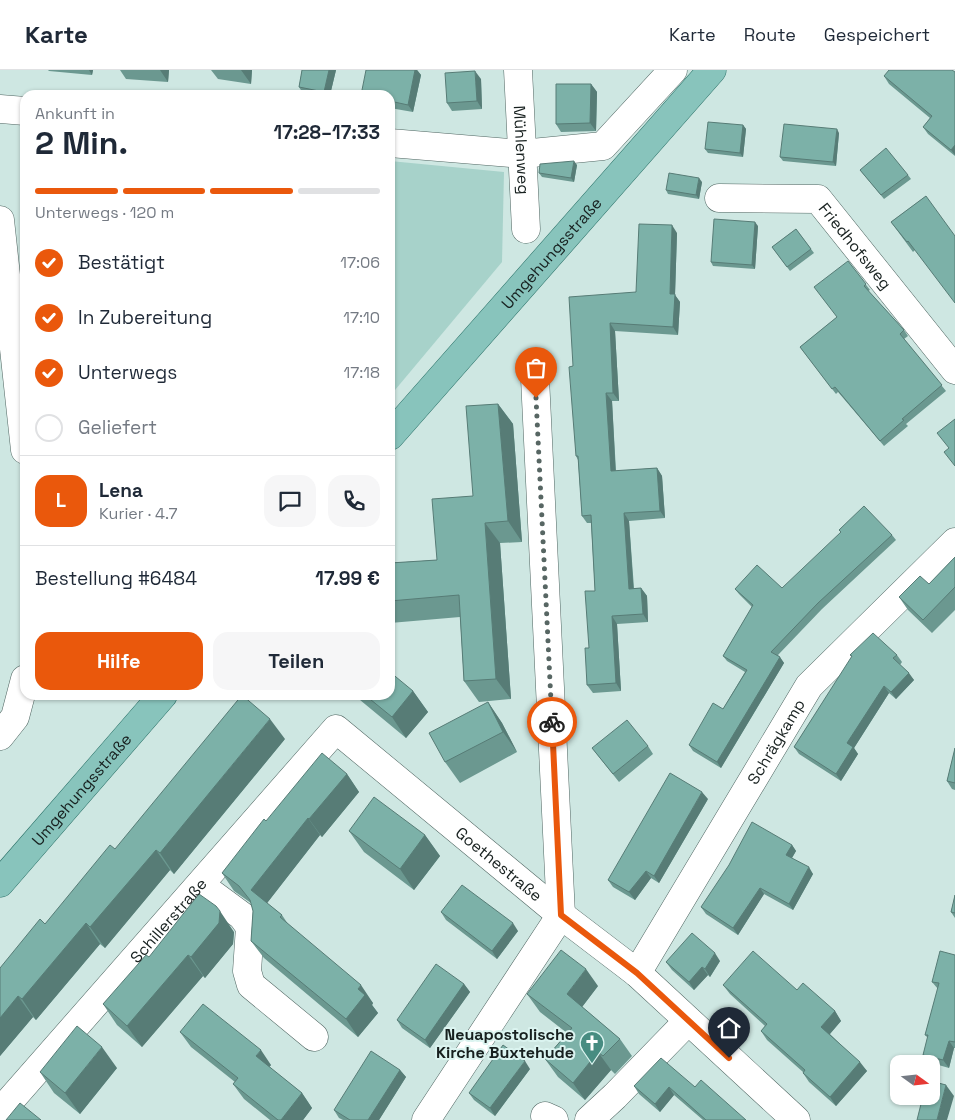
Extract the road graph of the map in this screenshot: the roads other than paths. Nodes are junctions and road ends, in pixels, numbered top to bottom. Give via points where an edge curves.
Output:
1 (518, 70) edge
2 (673, 70) edge
3 (712, 70) edge
4 (0, 109) edge
5 (20, 111) edge
6 (395, 143) edge
7 (522, 154) junction
8 (718, 198) dead end
9 (0, 221) edge
10 (526, 229) dead end
11 (955, 370) edge
12 (535, 378) dead end
13 (20, 404) edge
14 (395, 430) edge
15 (955, 542) edge
16 (20, 698) edge
17 (158, 700) edge
18 (336, 729) joint
19 (0, 736) edge
20 (0, 884) edge
21 (200, 885) junction
22 (561, 915) junction
23 (637, 973) junction
24 (688, 1021) junction
25 (314, 1037) dead end
26 (0, 1112) edge
27 (426, 1120) edge
28 (590, 1120) edge
29 (796, 1120) edge

1 - 7 street, Mühlenweg
2 - 7 street via 603,146
3 - 14 main road, Umgehungsstraße
4 - 5 street
6 - 7 street
7 - 10 street, Mühlenweg
8 - 11 street, Friedhofsweg via 818,199
9 - 13 street
12 - 22 street
15 - 23 street, Schrägkamp via 809,686
16 - 19 street via 15,717
17 - 20 main road, Umgehungsstraße
18 - 21 street, Schillerstraße
18 - 22 street, Goethestraße
21 - 25 street via 242,916 250,927 248,971 251,986
21 - 26 street, Schillerstraße
22 - 23 street, Goethestraße
22 - 27 street
23 - 24 street, Goethestraße
24 - 28 street
24 - 29 street, Goethestraße

